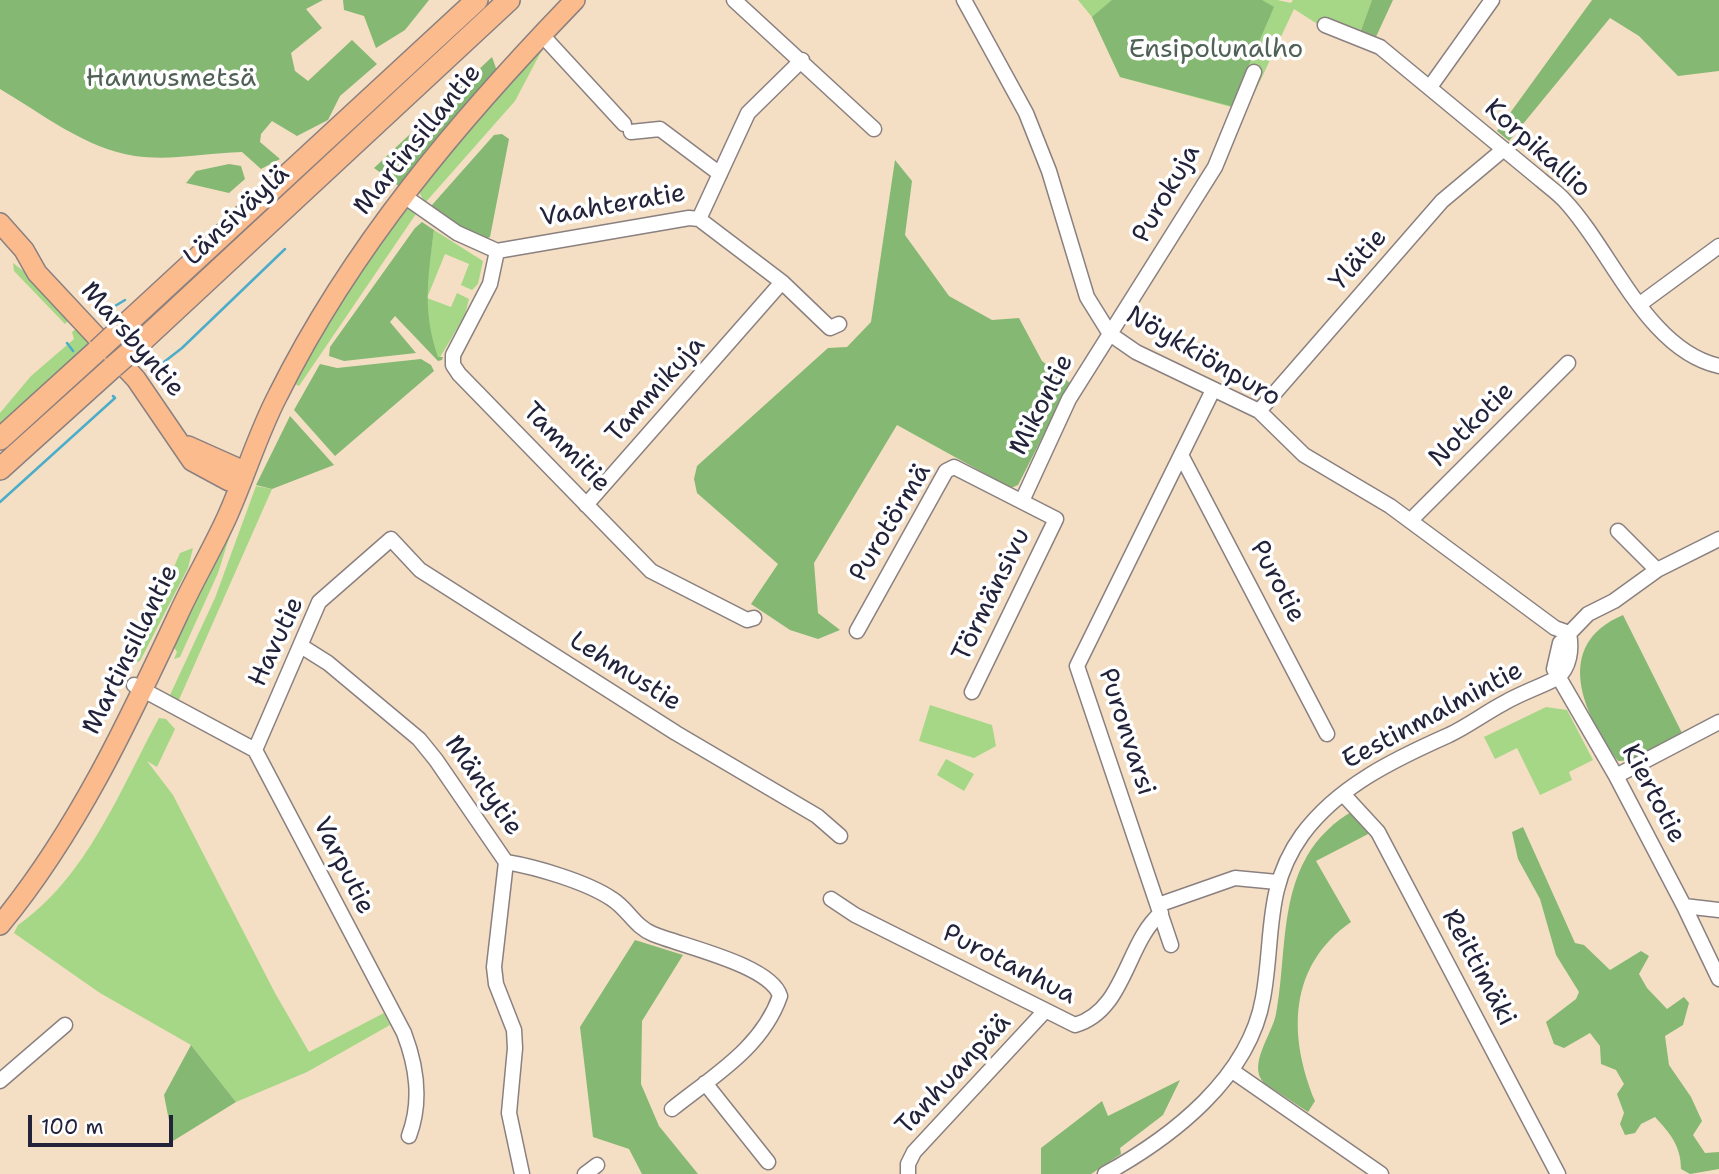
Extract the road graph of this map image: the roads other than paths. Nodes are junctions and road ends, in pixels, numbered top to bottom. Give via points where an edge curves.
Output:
1 (477, 0) edge
2 (509, 0) edge
3 (575, 0) edge
4 (734, 0) edge
5 (964, 0) edge
6 (1492, 0) edge
7 (1325, 25) dead end
8 (542, 35) junction
9 (802, 60) junction
10 (1254, 72) dead end
11 (1430, 87) junction
12 (874, 129) dead end
13 (1504, 149) junction
14 (720, 174) junction
15 (404, 196) junction
16 (699, 219) junction
17 (0, 223) edge
18 (0, 242) edge
19 (1719, 246) edge
20 (497, 251) junction
21 (37, 273) junction
22 (782, 282) junction
23 (1640, 304) junction
24 (839, 324) dead end
25 (1110, 334) junction
26 (1568, 363) dead end
27 (1719, 366) edge
28 (1213, 390) junction
29 (1259, 411) junction
30 (0, 439) edge
31 (1181, 455) junction
32 (0, 469) edge
33 (236, 475) junction
34 (1022, 501) junction
35 (586, 505) junction
36 (1056, 519) joint
37 (1410, 521) junction
38 (1618, 531) dead end
39 (391, 539) joint
40 (1719, 539) edge
41 (1657, 570) junction
42 (754, 618) dead end
43 (857, 631) dead end
44 (1569, 633) junction
45 (301, 646) junction
46 (1557, 678) junction
47 (139, 687) junction
48 (972, 692) dead end
49 (1719, 722) edge
50 (1327, 734) dead end
51 (255, 750) junction
52 (1616, 776) junction
53 (1343, 794) junction
54 (840, 836) dead end
55 (506, 862) junction
56 (1277, 882) junction
57 (831, 899) dead end
58 (1684, 906) junction
59 (1160, 909) junction
60 (1719, 910) edge
61 (4, 919) edge
62 (1171, 945) dead end
63 (1719, 979) edge
64 (1044, 1012) junction
65 (65, 1025) dead end
66 (1231, 1070) junction
67 (0, 1081) edge
68 (705, 1083) junction
69 (672, 1109) dead end
70 (409, 1136) dead end
71 (768, 1162) dead end
72 (597, 1165) dead end
73 (522, 1174) edge
74 (585, 1174) edge
75 (908, 1174) edge
76 (1105, 1174) edge
77 (1381, 1174) edge
78 (1558, 1174) edge

1 - 30 highway, Länsiväylä
2 - 32 highway, Länsiväylä
3 - 8 main road, Martinsillantie
4 - 9 street
5 - 25 street, Nöykkiönpuro via 1026,113 1049,171 1087,298
6 - 11 street
7 - 11 street, Korpikallio via 1380,47
8 - 14 street via 627,128 660,130
8 - 15 main road, Martinsillantie
9 - 12 street
9 - 14 street, Vaahteratie via 748,113
10 - 25 street, Purokuja via 1215,167
11 - 13 street, Korpikallio
13 - 23 street, Korpikallio via 1566,202
13 - 29 street, Ylätie via 1442,201
14 - 16 street, Vaahteratie
15 - 20 street via 457,233
15 - 33 main road, Martinsillantie via 356,260 276,397 259,416
16 - 20 street, Vaahteratie
16 - 22 street
17 - 21 main road, Marsbyntie
18 - 21 main road, Marsbyntie
19 - 23 street
20 - 35 street, Tammitie via 490,284 457,346 453,365
21 - 33 main road, Marsbyntie via 136,379 183,443
22 - 24 street via 830,328
22 - 35 street, Tammikuja
23 - 27 street, Korpikallio via 1680,349 1700,362
25 - 28 street, Nöykkiönpuro
25 - 34 street, Mikontie via 1069,399
26 - 37 street, Notkotie
28 - 29 street, Nöykkiönpuro
28 - 31 street, Puronvarsi
29 - 37 street, Nöykkiönpuro via 1304,455
31 - 50 street, Purotie
31 - 59 street, Puronvarsi via 1077,666
33 - 47 main road, Martinsillantie
34 - 36 street, Purotörmä
34 - 43 street, Purotörmä via 954,467 946,471
35 - 42 street, Tammitie via 651,570 747,620
36 - 48 street, Törmänsivu
37 - 44 street, Nöykkiönpuro via 1555,628
38 - 41 street
39 - 45 street, Havutie via 320,602
39 - 54 street, Lehmustie via 420,570 676,733 817,816
40 - 41 street, Eestinmalmintie
41 - 44 street, Eestinmalmintie via 1588,614
44 - 46 street, Eestinmalmintie via 1560,643 1554,669
45 - 51 street, Havutie
45 - 55 street, Mäntytie via 419,739
46 - 52 street, Kiertotie
46 - 53 street, Eestinmalmintie via 1399,758
47 - 51 street
47 - 61 main road, Martinsillantie
49 - 52 street
51 - 70 street, Varputie via 404,1032 416,1072 416,1117
52 - 58 street, Kiertotie
53 - 56 street, Eestinmalmintie via 1304,832
53 - 78 street, Reittimäki via 1378,832
55 - 68 street via 612,898 651,934 708,952 769,979 777,987 779,999 756,1038
55 - 73 street, Mäntytie via 494,967 514,1030 509,1114
56 - 59 street via 1235,878
56 - 66 street, Eestinmalmintie via 1263,1000 1252,1033
57 - 64 street, Purotanhua
58 - 60 street
58 - 63 street, Kiertotie
59 - 62 street, Puronvarsi
59 - 64 street, Purotanhua via 1111,998 1093,1015 1075,1025
64 - 75 street, Tanhuanpää via 914,1152
65 - 67 street
66 - 76 street, Eestinmalmintie via 1197,1108
66 - 77 street
68 - 69 street
68 - 71 street
72 - 74 street

